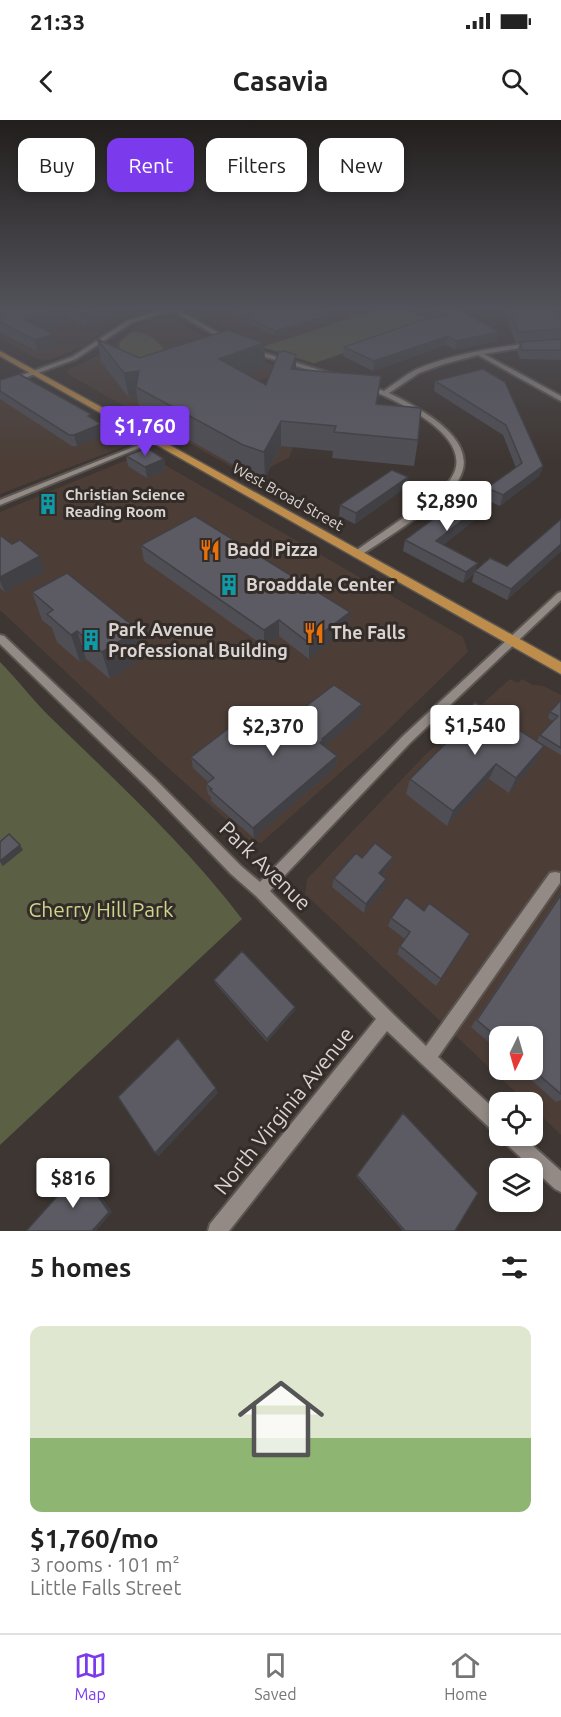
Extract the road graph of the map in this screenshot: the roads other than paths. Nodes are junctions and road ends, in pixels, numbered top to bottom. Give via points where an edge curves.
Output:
1 (13, 359) edge
2 (72, 359) edge
3 (279, 359) edge
4 (466, 359) edge
5 (488, 359) edge
6 (37, 372) junction
7 (337, 377) edge
8 (356, 383) edge
9 (0, 385) edge
10 (385, 393) junction
11 (561, 399) edge
12 (153, 441) junction
13 (0, 503) edge
14 (357, 554) junction
15 (561, 595) edge
16 (0, 638) edge
17 (511, 641) junction
18 (561, 669) edge
19 (555, 878) dead end
20 (261, 891) junction
21 (386, 1019) junction
22 (427, 1059) junction
23 (489, 1116) edge
24 (521, 1146) edge
25 (561, 1183) edge
26 (217, 1231) edge

1 - 6 main road, West Broad Street
2 - 6 street
3 - 7 street
4 - 10 street via 419,371
5 - 11 street
6 - 9 street
6 - 12 main road, West Broad Street
8 - 10 street
10 - 14 street via 446,432 460,450 460,470 446,489
12 - 13 street
12 - 14 main road, West Broad Street
14 - 17 main road, West Broad Street
15 - 17 street
16 - 20 street, Park Avenue
17 - 18 main road, West Broad Street
17 - 20 street via 386,760
19 - 22 street
20 - 21 street, Park Avenue
21 - 22 street, Park Avenue
21 - 26 street, North Virginia Avenue
22 - 23 street, Park Avenue
24 - 25 street

